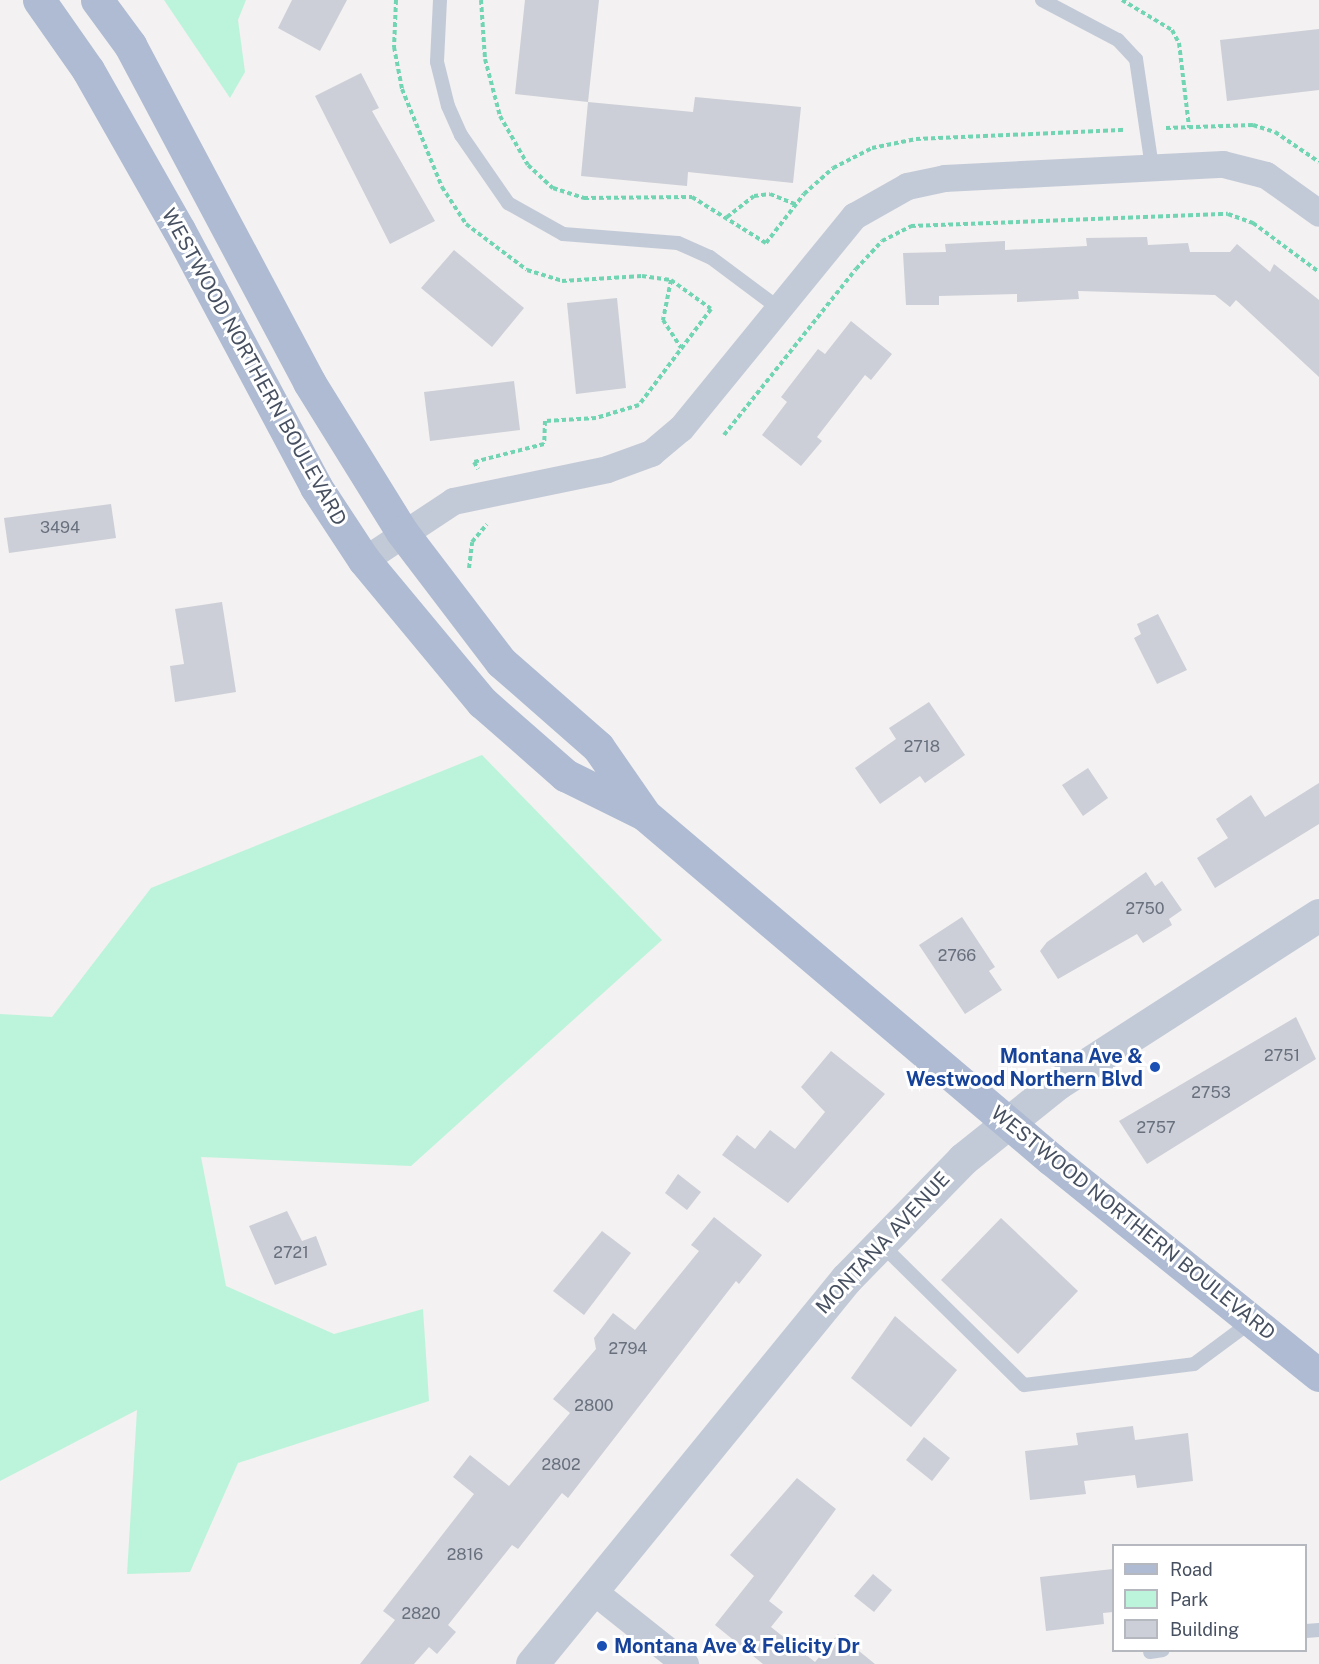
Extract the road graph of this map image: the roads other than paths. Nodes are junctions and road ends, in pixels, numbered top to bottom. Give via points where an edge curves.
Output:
1 (39, 0) edge
2 (97, 0) edge
3 (440, 0) edge
4 (1042, 0) edge
5 (1152, 167) junction
6 (1319, 213) edge
7 (777, 307) junction
8 (402, 532) junction
9 (364, 560) junction
10 (645, 814) junction
11 (1319, 915) edge
12 (1006, 1119) junction
13 (880, 1243) junction
14 (1252, 1322) junction
15 (1319, 1375) edge
16 (592, 1590) junction
17 (532, 1664) edge
18 (685, 1664) edge

1 - 9 main road, WESTWOOD NORTHERN BOULEVARD via 88,70 311,477
2 - 8 main road, WESTWOOD NORTHERN BOULEVARD via 130,45 309,382
3 - 7 lane via 437,62 448,106 461,135 508,203 563,234 678,243 710,257
4 - 5 lane via 1118,40 1136,59
5 - 6 street via 1207,163 1247,168 1288,187
5 - 7 street via 944,178 907,186 854,216
7 - 8 street via 681,428 651,453 607,469 453,501
8 - 9 street
8 - 10 main road, WESTWOOD NORTHERN BOULEVARD via 501,662 598,747
9 - 10 main road, WESTWOOD NORTHERN BOULEVARD via 482,702 566,776
10 - 12 main road, WESTWOOD NORTHERN BOULEVARD
11 - 12 street, MONTANA AVENUE
12 - 13 street, MONTANA AVENUE
12 - 14 main road, WESTWOOD NORTHERN BOULEVARD
13 - 14 lane via 1024,1385 1194,1364
13 - 16 street, MONTANA AVENUE
14 - 15 main road, WESTWOOD NORTHERN BOULEVARD
16 - 17 street, MONTANA AVENUE
16 - 18 street

